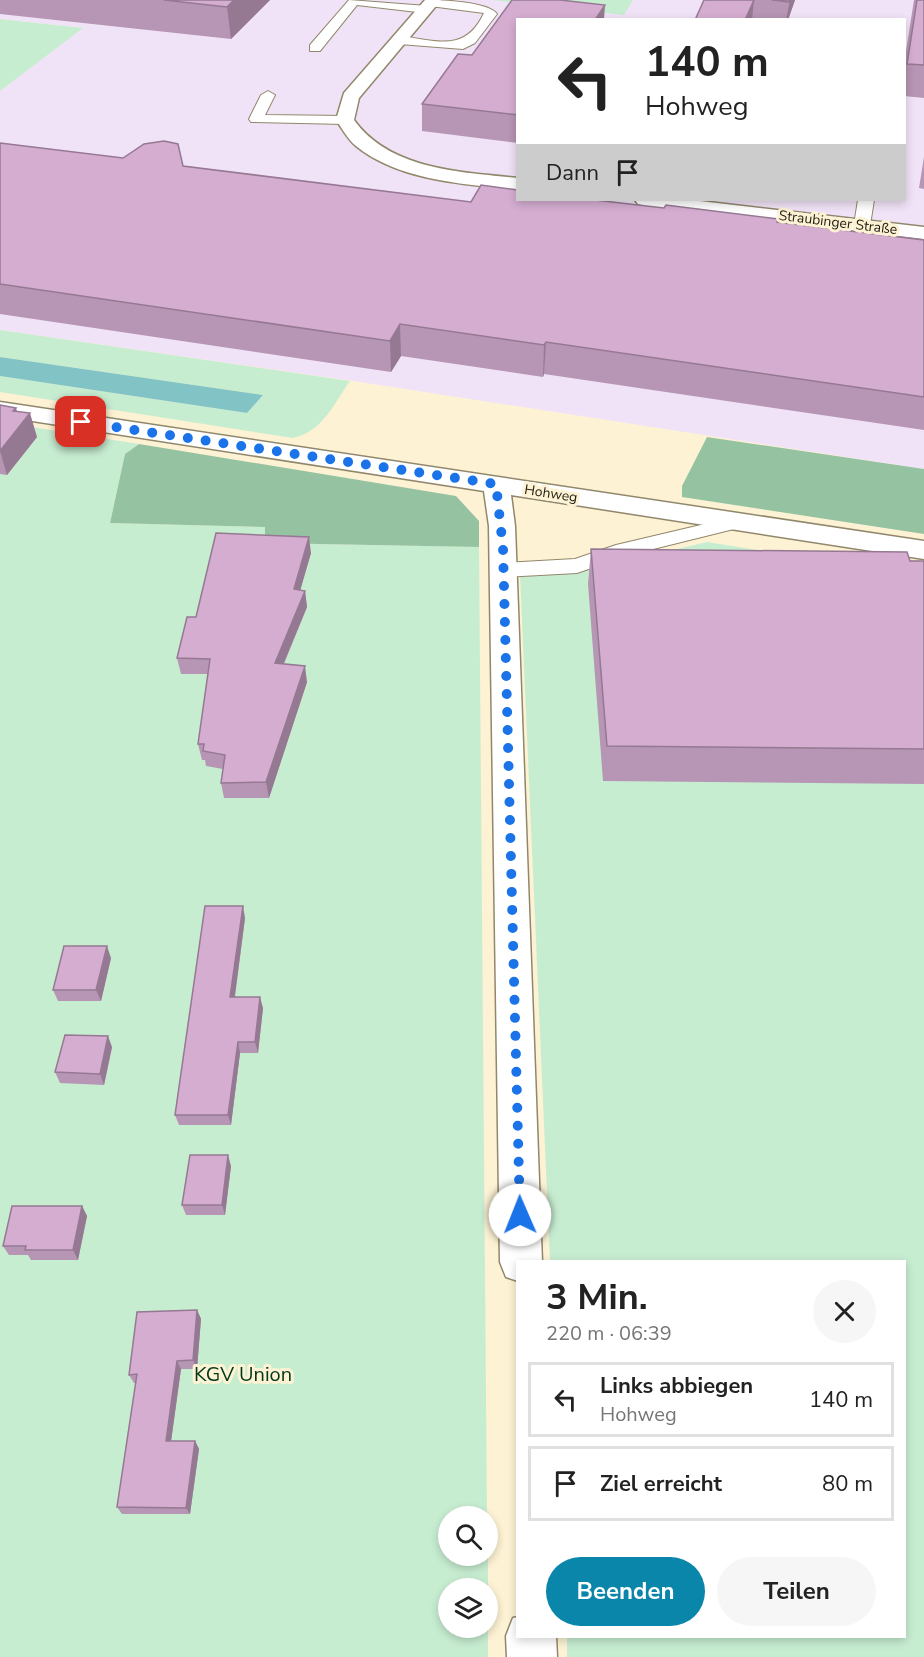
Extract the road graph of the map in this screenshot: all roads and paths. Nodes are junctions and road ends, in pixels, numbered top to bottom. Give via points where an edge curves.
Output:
1 (355, 1) edge
2 (430, 4) edge
3 (399, 40) junction
4 (315, 48) dead end
5 (268, 95) dead end
6 (345, 120) junction
7 (516, 184) edge
8 (654, 201) edge
9 (867, 201) edge
10 (862, 225) junction
11 (924, 233) edge
12 (0, 409) edge
13 (496, 484) junction
14 (739, 522) junction
15 (924, 550) edge
16 (503, 570) junction
17 (521, 1260) edge
18 (531, 1638) edge
19 (531, 1657) edge

1 - 2 lane
1 - 4 lane
2 - 3 street
2 - 3 lane via 488,10 491,14 471,40 459,46
3 - 6 street via 350,97
5 - 6 lane via 256,119
6 - 7 street via 361,141 390,159
8 - 10 street, Straubinger Straße
9 - 10 lane
10 - 11 street, Straubinger Straße
12 - 13 street, Hohweg
13 - 14 street, Hohweg
13 - 16 street
14 - 15 street, Hohweg
14 - 16 lane via 623,550 577,566
16 - 17 street
18 - 19 street

